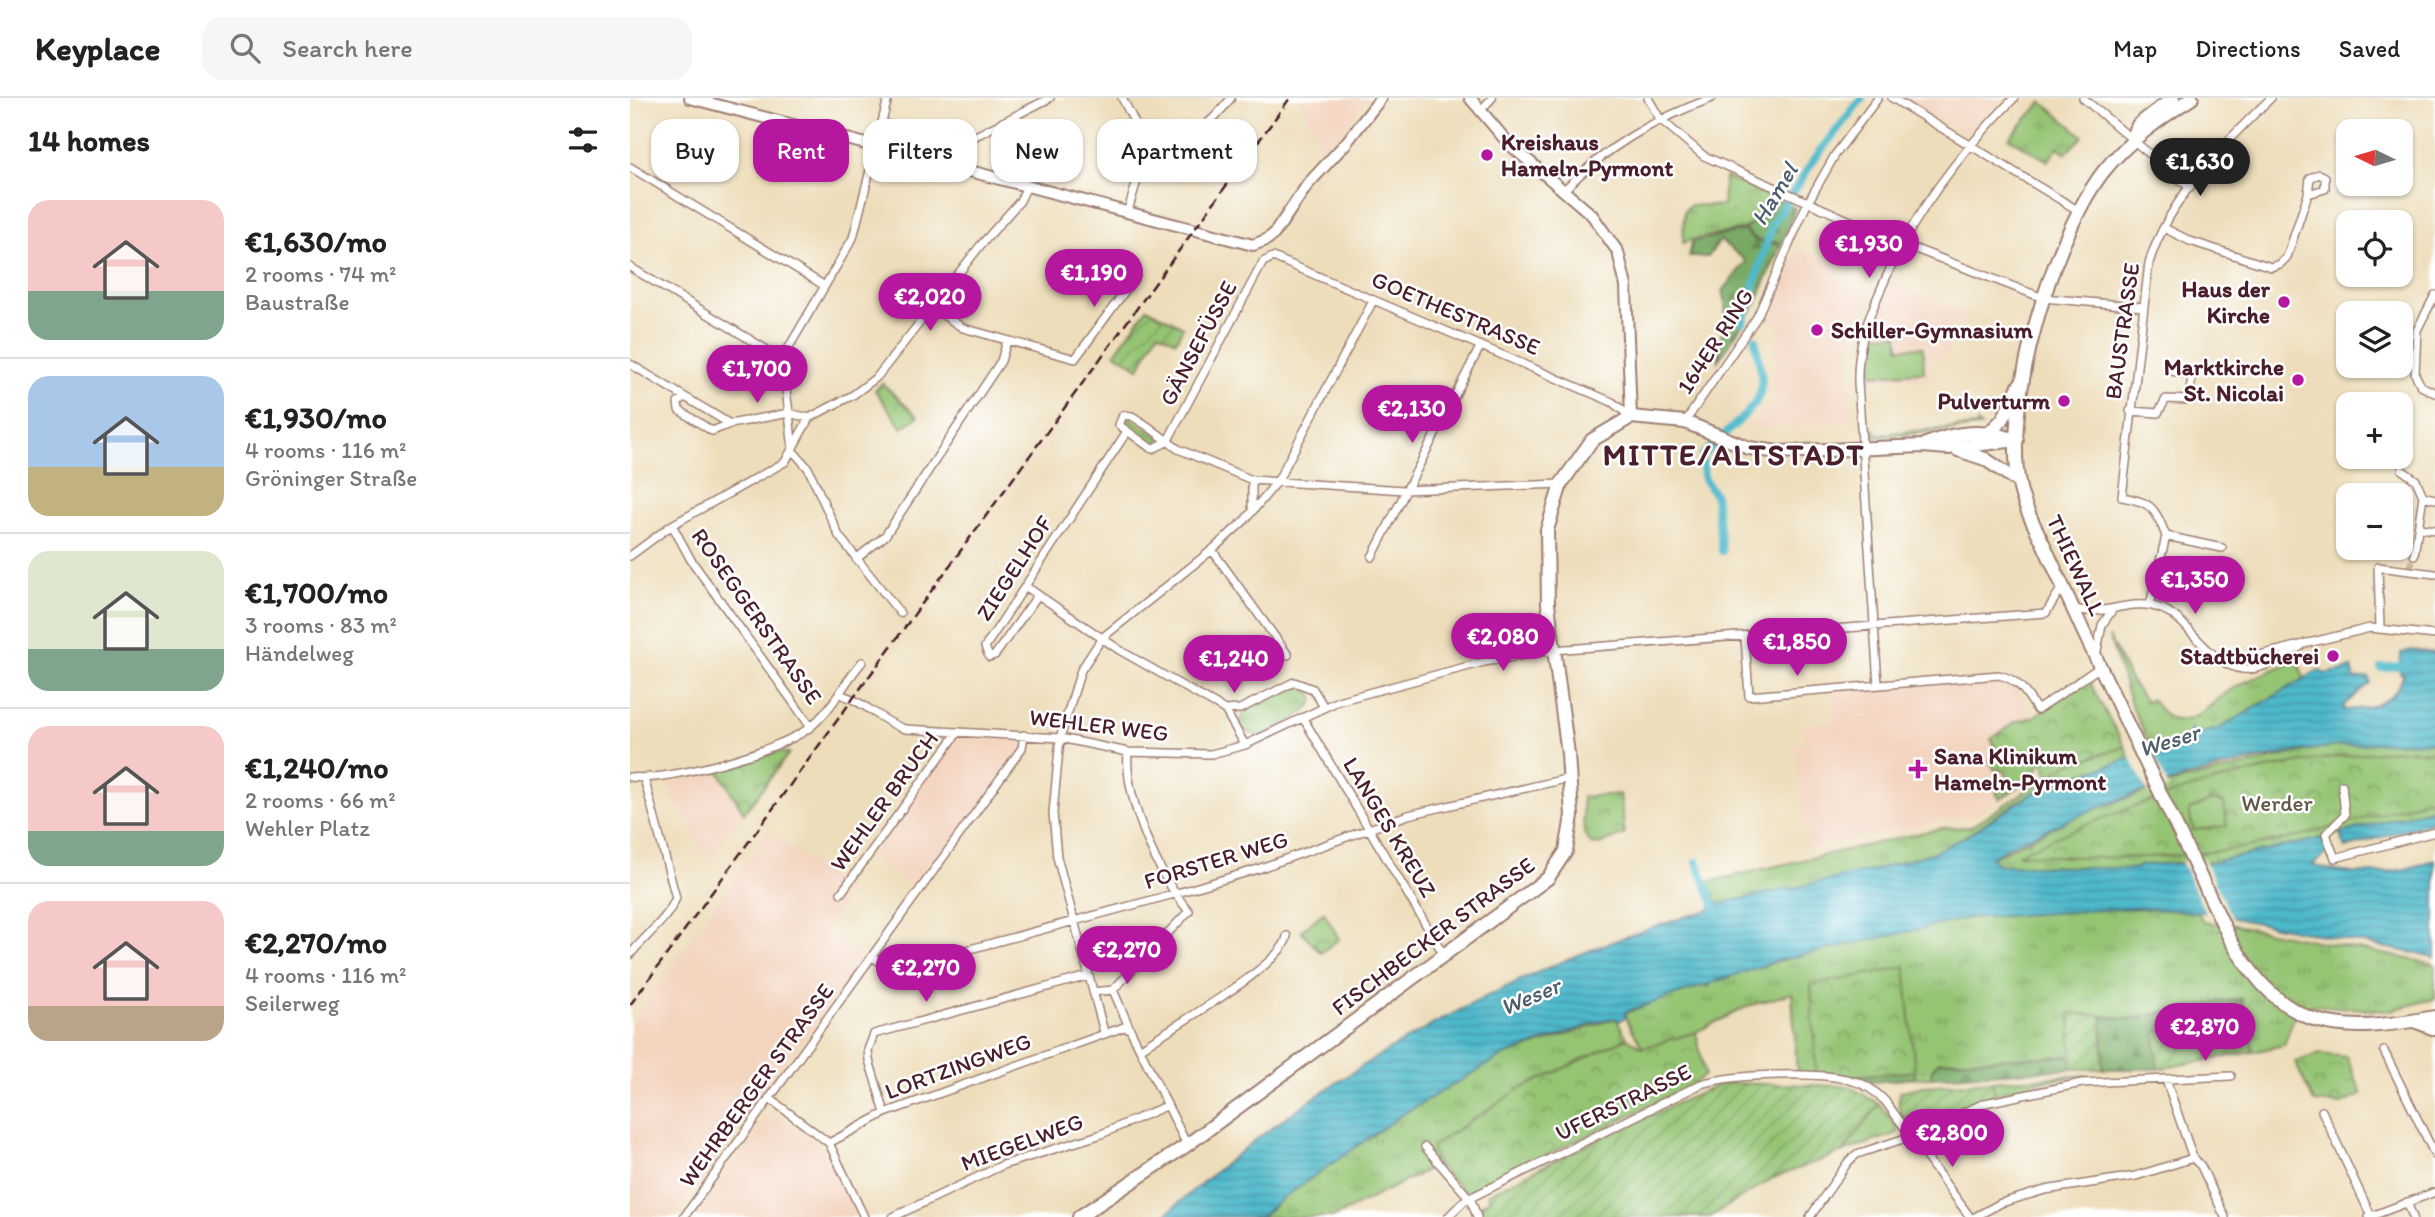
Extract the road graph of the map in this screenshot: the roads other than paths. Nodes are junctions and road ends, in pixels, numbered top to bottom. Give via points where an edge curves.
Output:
1 (690, 98) edge
2 (888, 98) edge
3 (1050, 98) edge
4 (1122, 98) edge
5 (1231, 98) edge
6 (1381, 98) edge
7 (1470, 98) edge
8 (1492, 98) edge
9 (1648, 98) edge
10 (1712, 98) edge
11 (1878, 98) edge
12 (1892, 98) edge
13 (2014, 98) edge
14 (2083, 98) edge
15 (2173, 98) edge
16 (2192, 98) edge
17 (2271, 98) edge
18 (1479, 111) junction
19 (883, 119) edge
20 (1133, 119) edge
21 (1211, 119) edge
22 (1660, 119) junction
23 (977, 135) edge
24 (2132, 140) junction
25 (863, 142) edge
26 (1969, 146) junction
27 (630, 167) edge
28 (977, 172) edge
29 (868, 182) edge
30 (1137, 182) edge
31 (1027, 186) junction
32 (2190, 188) junction
33 (1563, 191) junction
34 (2308, 194) dead end
35 (1807, 204) junction
36 (1128, 211) junction
37 (2079, 211) junction
38 (2164, 228) junction
39 (1900, 243) junction
40 (1263, 262) joint
41 (630, 267) edge
42 (1136, 276) dead end
43 (825, 286) junction
44 (2435, 295) edge
45 (2043, 298) junction
46 (1373, 301) junction
47 (2144, 307) junction
48 (2431, 307) edge
49 (933, 308) junction
50 (1007, 341) junction
51 (1480, 347) junction
52 (782, 359) junction
53 (630, 364) edge
54 (2167, 370) dead end
55 (2026, 372) junction
56 (2435, 393) edge
57 (684, 397) junction
58 (2130, 411) junction
59 (789, 413) junction
60 (1631, 417) junction
61 (809, 418) junction
62 (1685, 422) junction
63 (730, 424) junction
64 (1990, 432) junction
65 (1126, 433) junction
66 (2017, 440) junction
67 (1167, 442) junction
68 (1923, 446) junction
69 (1862, 448) junction
70 (1948, 448) junction
71 (793, 451) junction
72 (2402, 470) dead end
73 (1252, 480) junction
74 (1277, 482) junction
75 (2019, 482) junction
76 (1561, 484) junction
77 (1404, 490) junction
78 (2423, 496) junction
79 (2435, 499) edge
80 (1252, 508) junction
81 (672, 525) junction
82 (2420, 528) junction
83 (2435, 530) edge
84 (2166, 536) junction
85 (2222, 548) dead end
86 (1212, 550) junction
87 (630, 555) edge
88 (2414, 555) tunnel mouth
89 (1372, 557) dead end
90 (856, 559) junction
91 (2435, 574) edge
92 (1025, 586) junction
93 (2062, 587) junction
94 (1038, 595) junction
95 (2150, 605) junction
96 (2072, 608) junction
97 (2114, 608) junction
98 (900, 613) dead end
99 (1874, 627) junction
100 (2380, 628) junction
101 (2435, 635) edge
102 (1745, 637) junction
103 (1102, 638) junction
104 (2306, 643) junction
105 (1553, 650) junction
106 (2265, 653) junction
107 (1288, 655) dead end
108 (2219, 661) junction
109 (862, 662) dead end
110 (2098, 662) junction
111 (2267, 665) junction
112 (1881, 685) junction
113 (842, 695) junction
114 (1324, 707) junction
115 (1225, 710) junction
116 (1303, 718) junction
117 (811, 727) junction
118 (958, 732) junction
119 (1024, 735) junction
120 (1059, 738) junction
121 (1245, 745) junction
122 (1128, 752) junction
123 (630, 777) edge
124 (644, 778) junction
125 (1570, 778) junction
126 (2342, 785) dead end
127 (1370, 830) junction
128 (2435, 832) edge
129 (841, 893) dead end
130 (1174, 894) junction
131 (1074, 922) junction
132 (1287, 936) dead end
133 (630, 955) edge
134 (1444, 955) junction
135 (872, 957) junction
136 (1088, 976) junction
137 (1114, 990) junction
138 (1093, 992) junction
139 (2435, 1017) edge
140 (2413, 1021) junction
141 (1129, 1029) junction
142 (2435, 1029) edge
143 (1104, 1032) junction
144 (1140, 1049) junction
145 (2384, 1051) dead end
146 (2231, 1076) dead end
147 (2166, 1080) junction
148 (769, 1098) junction
149 (1166, 1106) junction
150 (2322, 1111) dead end
151 (886, 1113) junction
152 (1912, 1136) junction
153 (829, 1143) junction
154 (1187, 1145) junction
155 (1425, 1147) dead end
156 (2435, 1155) edge
157 (2193, 1158) junction
158 (2435, 1192) edge
159 (1471, 1200) junction
160 (2407, 1202) junction
161 (684, 1217) edge
162 (864, 1217) edge
163 (893, 1217) edge
164 (1079, 1217) edge
165 (1448, 1217) edge
166 (1477, 1217) edge
167 (1810, 1217) edge
168 (1970, 1217) edge
169 (1975, 1217) edge
170 (2225, 1217) edge
171 (2370, 1217) edge
172 (2413, 1217) edge

1 - 25 main road
2 - 19 street
3 - 23 street
4 - 20 street
5 - 21 street
6 - 36 main road via 1266,240 1243,244
7 - 18 main road
8 - 18 street
9 - 22 street
10 - 22 street
11 - 35 street, 164ER RING via 1835,155
12 - 26 street
13 - 26 street
14 - 24 street
15 - 24 main road via 2138,125
16 - 24 main road
17 - 32 street, BAUSTRASSE
18 - 33 main road
22 - 33 street via 1601,154
22 - 35 street via 1704,156
24 - 32 street
24 - 37 main road via 2102,174
26 - 37 street
26 - 39 street
27 - 43 street
28 - 31 main road
29 - 43 street via 853,238
30 - 36 street
31 - 36 main road
31 - 49 street via 1020,201
32 - 38 street, BAUSTRASSE
33 - 60 main road via 1607,232 1623,265
34 - 38 street via 2287,257 2271,267 2190,242
35 - 39 street
35 - 62 street, 164ER RING via 1758,317
37 - 45 main road
38 - 47 street, BAUSTRASSE via 2150,263
39 - 45 street
39 - 69 street via 1862,335 1857,364
40 - 46 street, GOETHESTRASSE via 1273,257
40 - 67 street, GÄNSEFÜSSE
41 - 52 street
42 - 50 street via 1075,359
43 - 52 street
44 - 48 street
45 - 47 street
45 - 55 main road
46 - 51 street, GOETHESTRASSE
46 - 74 street
47 - 58 street, BAUSTRASSE
48 - 56 street via 2417,330 2415,374 2420,386
49 - 50 street via 963,328
49 - 61 street via 877,377
50 - 90 street via 1001,361 885,536
51 - 60 street, GOETHESTRASSE via 1612,402
51 - 77 street
52 - 59 street
53 - 57 street
54 - 58 street via 2192,375 2189,401 2166,399 2158,413
55 - 64 main road via 2003,419
55 - 66 main road, THIEWALL
57 - 63 street
57 - 63 street via 679,410 712,430
58 - 84 street, BAUSTRASSE via 2122,497 2146,501
59 - 61 street
59 - 63 street
59 - 71 street
60 - 62 main road
60 - 76 main road, FISCHBECKER STRASSE via 1592,440
61 - 71 street
62 - 69 main road via 1749,448 1779,452
64 - 66 main road
64 - 68 main road via 1947,435
65 - 67 street via 1152,449
65 - 67 street, ZIEGELHOF via 1119,425 1128,414
65 - 92 street, ZIEGELHOF
66 - 70 main road
66 - 75 main road, THIEWALL
67 - 73 street via 1216,468
68 - 69 main road
68 - 70 main road
69 - 99 street
70 - 75 main road via 1985,459
71 - 81 street via 785,463
71 - 90 street via 808,468 839,536
72 - 78 street via 2416,480
73 - 74 street
73 - 80 street
74 - 77 street
74 - 80 street
75 - 93 main road, THIEWALL
76 - 77 street
76 - 105 main road, FISCHBECKER STRASSE via 1547,530
77 - 89 street
78 - 79 street
78 - 82 street
80 - 86 street
81 - 87 street
81 - 117 street, ROSEGGERSTRASSE via 691,560
82 - 83 street
82 - 88 street
84 - 85 street
84 - 95 street
86 - 103 street
86 - 107 street
90 - 98 street
91 - 100 street via 2378,566
92 - 94 street
92 - 94 street, ZIEGELHOF via 985,647 989,657
93 - 96 main road, THIEWALL
93 - 99 street, WEHLER WEG via 2046,612
94 - 103 street
95 - 97 street
95 - 108 street via 2167,610
96 - 97 street via 2082,612
96 - 110 main road, THIEWALL
97 - 110 street via 2102,625
99 - 102 street, WEHLER WEG
99 - 112 street
100 - 101 street
100 - 104 street
102 - 105 street, WEHLER WEG
102 - 112 street via 1749,696
103 - 115 street
103 - 120 street via 1082,670
104 - 106 street
104 - 111 street
105 - 114 street, WEHLER WEG via 1465,667
105 - 125 main road, FISCHBECKER STRASSE
106 - 108 street
106 - 111 street via 2271,658
108 - 111 street via 2238,670
109 - 113 street
110 - 112 street via 2037,709 2012,678
110 - 140 main road, THIEWALL via 2248,969 2272,995 2312,1018 2359,1028
113 - 117 street
113 - 118 street, WEHLER WEG via 861,702 894,726
114 - 115 street via 1314,689 1294,682 1240,709
114 - 116 street, WEHLER WEG
115 - 121 street
116 - 121 street, WEHLER WEG
116 - 127 street, LANGES KREUZ
117 - 124 street via 796,738 670,775
118 - 119 street, WEHLER WEG
118 - 129 street, WEHLER BRUCH
119 - 120 street, WEHLER WEG
119 - 135 street, WEHRBERGER STRASSE via 1022,748
120 - 122 street, WEHLER WEG
120 - 131 street via 1053,813
121 - 122 street, WEHLER WEG via 1211,754
122 - 130 street via 1131,787
123 - 124 street
124 - 133 street via 676,898 658,926
125 - 127 street, FORSTER WEG via 1438,807
125 - 134 main road, FISCHBECKER STRASSE via 1571,830 1562,861 1548,878
126 - 128 street via 2346,815 2326,834 2335,858
127 - 130 street, FORSTER WEG
127 - 134 street, LANGES KREUZ
130 - 131 street, FORSTER WEG
130 - 137 street via 1189,911
131 - 135 street, FORSTER WEG via 899,967
131 - 136 street
132 - 144 street via 1283,948 1269,961
134 - 154 main road, FISCHBECKER STRASSE
135 - 148 street, WEHRBERGER STRASSE
136 - 138 street
136 - 151 street via 874,1034 869,1060
137 - 138 street
137 - 141 street
138 - 143 street
139 - 140 main road, THIEWALL
140 - 142 main road
141 - 143 street, LORTZINGWEG
141 - 144 street
143 - 151 street, LORTZINGWEG
144 - 149 street
145 - 156 street
146 - 147 street
147 - 152 street via 2082,1083 2021,1094 1961,1112
147 - 157 street
148 - 153 street
148 - 161 street, WEHRBERGER STRASSE
149 - 154 street
149 - 163 street, MIEGELWEG via 1099,1135 1003,1165
150 - 171 street
151 - 153 street, LORTZINGWEG
152 - 159 street, UFERSTRASSE via 1881,1097 1853,1080 1728,1077 1701,1084
152 - 167 street via 1852,1158
152 - 168 street, UFERSTRASSE
153 - 162 street
154 - 164 main road, FISCHBECKER STRASSE
155 - 159 street
157 - 169 street via 2136,1176 2045,1190 2001,1203
157 - 170 street
158 - 160 street
159 - 165 street, UFERSTRASSE via 1456,1206
159 - 166 street
160 - 171 street
160 - 172 street

